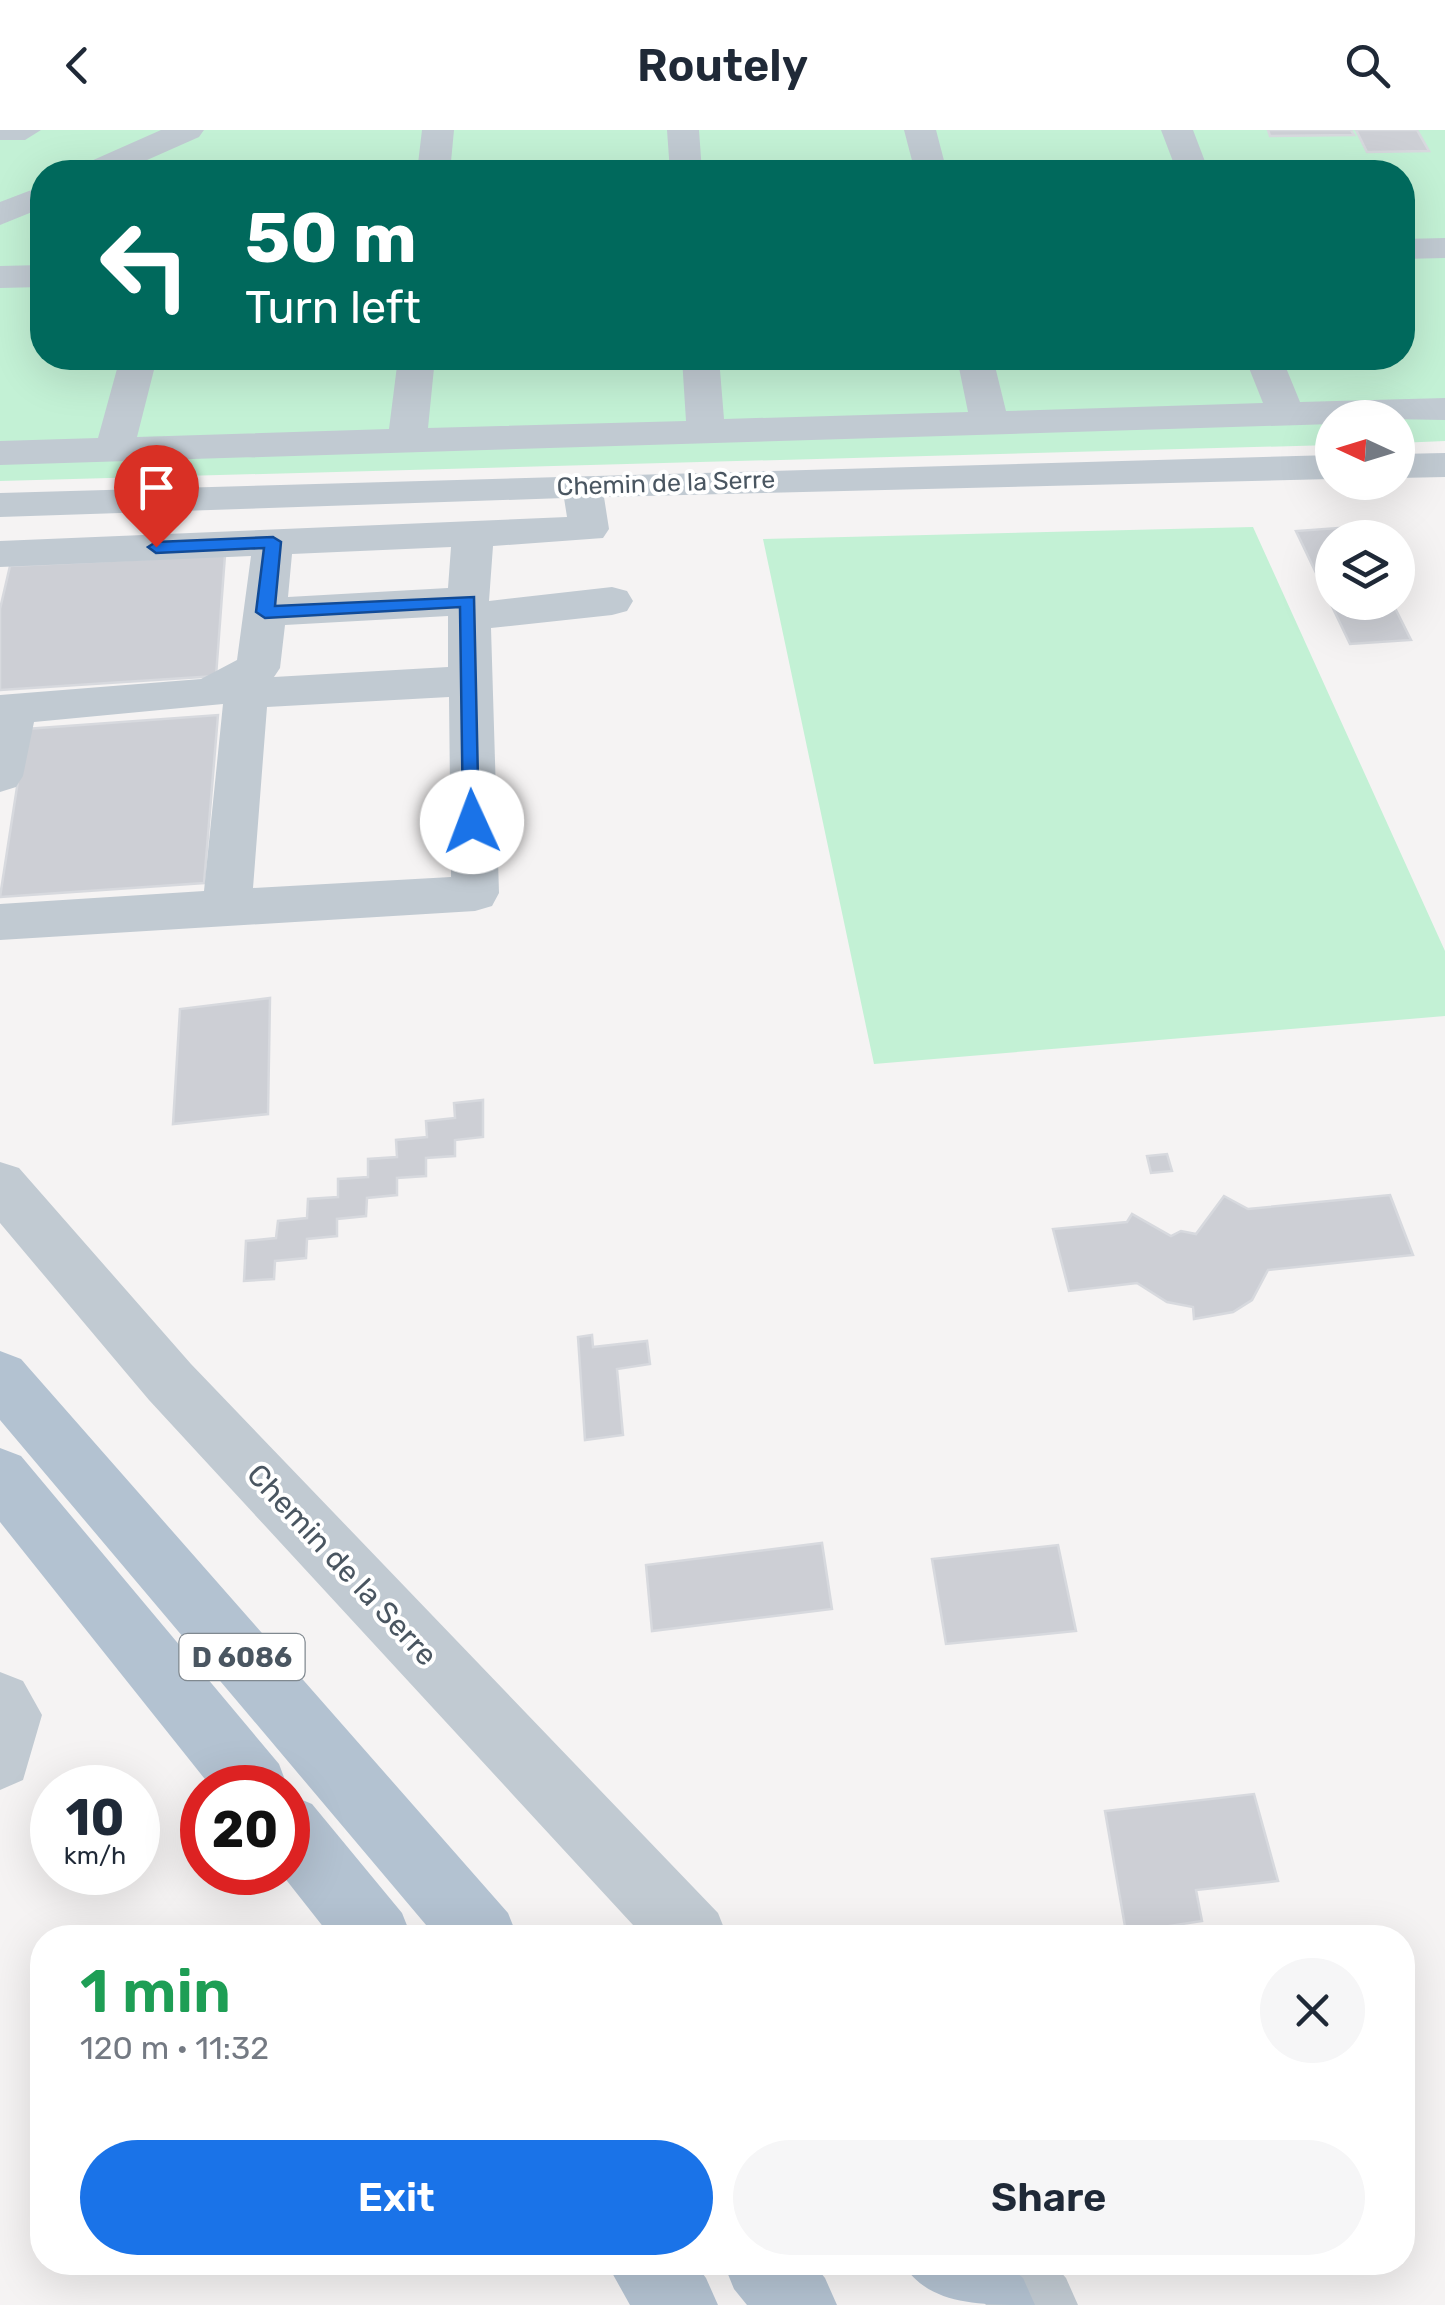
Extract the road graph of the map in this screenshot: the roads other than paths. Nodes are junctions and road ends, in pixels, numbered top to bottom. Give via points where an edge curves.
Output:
1 (0, 130) edge
2 (26, 130) edge
3 (192, 130) edge
4 (438, 130) edge
5 (683, 130) edge
6 (920, 130) edge
7 (1177, 130) edge
8 (122, 160) edge
9 (186, 160) edge
10 (435, 160) edge
11 (685, 160) edge
12 (928, 160) edge
13 (1188, 160) edge
14 (30, 201) edge
15 (0, 215) edge
16 (1445, 248) edge
17 (1415, 249) edge
18 (30, 276) edge
19 (0, 277) edge
20 (135, 370) edge
21 (415, 370) edge
22 (701, 370) edge
23 (978, 370) edge
24 (1269, 370) edge
25 (1445, 409) edge
26 (1286, 414) junction
27 (990, 422) junction
28 (706, 432) junction
29 (407, 440) junction
30 (114, 449) junction
31 (0, 453) edge
32 (1445, 465) edge
33 (1415, 466) edge
34 (1315, 468) edge
35 (582, 485) junction
36 (0, 505) edge
37 (473, 534) junction
38 (273, 542) junction
39 (0, 554) edge
40 (612, 601) dead end
41 (468, 609) junction
42 (265, 612) junction
43 (467, 681) junction
44 (246, 684) junction
45 (7, 709) edge
46 (0, 776) edge
47 (226, 908) junction
48 (0, 922) edge
49 (0, 1184) edge
50 (0, 1377) edge
51 (0, 1476) edge
52 (0, 1704) edge
53 (0, 1757) edge
54 (235, 1765) edge
55 (310, 1855) edge
56 (422, 1866) junction
57 (366, 1925) edge
58 (473, 1925) edge
59 (499, 1925) edge
60 (681, 1925) edge
61 (655, 2275) edge
62 (772, 2275) edge
63 (957, 2275) edge
64 (1012, 2275) edge
65 (680, 2305) edge
66 (798, 2305) edge
67 (996, 2305) edge
68 (1040, 2305) edge

1 - 2 street
3 - 8 street
3 - 9 street
4 - 10 street
5 - 11 street
6 - 12 street
7 - 13 street
14 - 15 street
16 - 17 street
18 - 19 street
20 - 30 street
21 - 29 street
22 - 28 street
23 - 27 street
24 - 26 street
25 - 26 street
26 - 27 street
27 - 28 street
28 - 29 street
29 - 30 street
30 - 31 street
32 - 33 street
34 - 35 street, Chemin de la Serre
35 - 36 street, Chemin de la Serre
35 - 37 street via 589,529
37 - 38 street
37 - 41 street
38 - 39 street
38 - 42 street
40 - 41 street
41 - 42 street
41 - 43 street
42 - 44 street via 258,668
43 - 44 street
43 - 47 street via 475,893
44 - 45 street
44 - 47 street
45 - 46 street
47 - 48 street
49 - 60 street, Chemin de la Serre via 170,1382
50 - 56 main road, D 6086
51 - 54 main road, D 6086
52 - 53 street via 9,1715
55 - 57 main road
56 - 58 main road, D 6086
56 - 59 main road
61 - 65 main road
62 - 66 main road
63 - 67 main road
64 - 68 street

